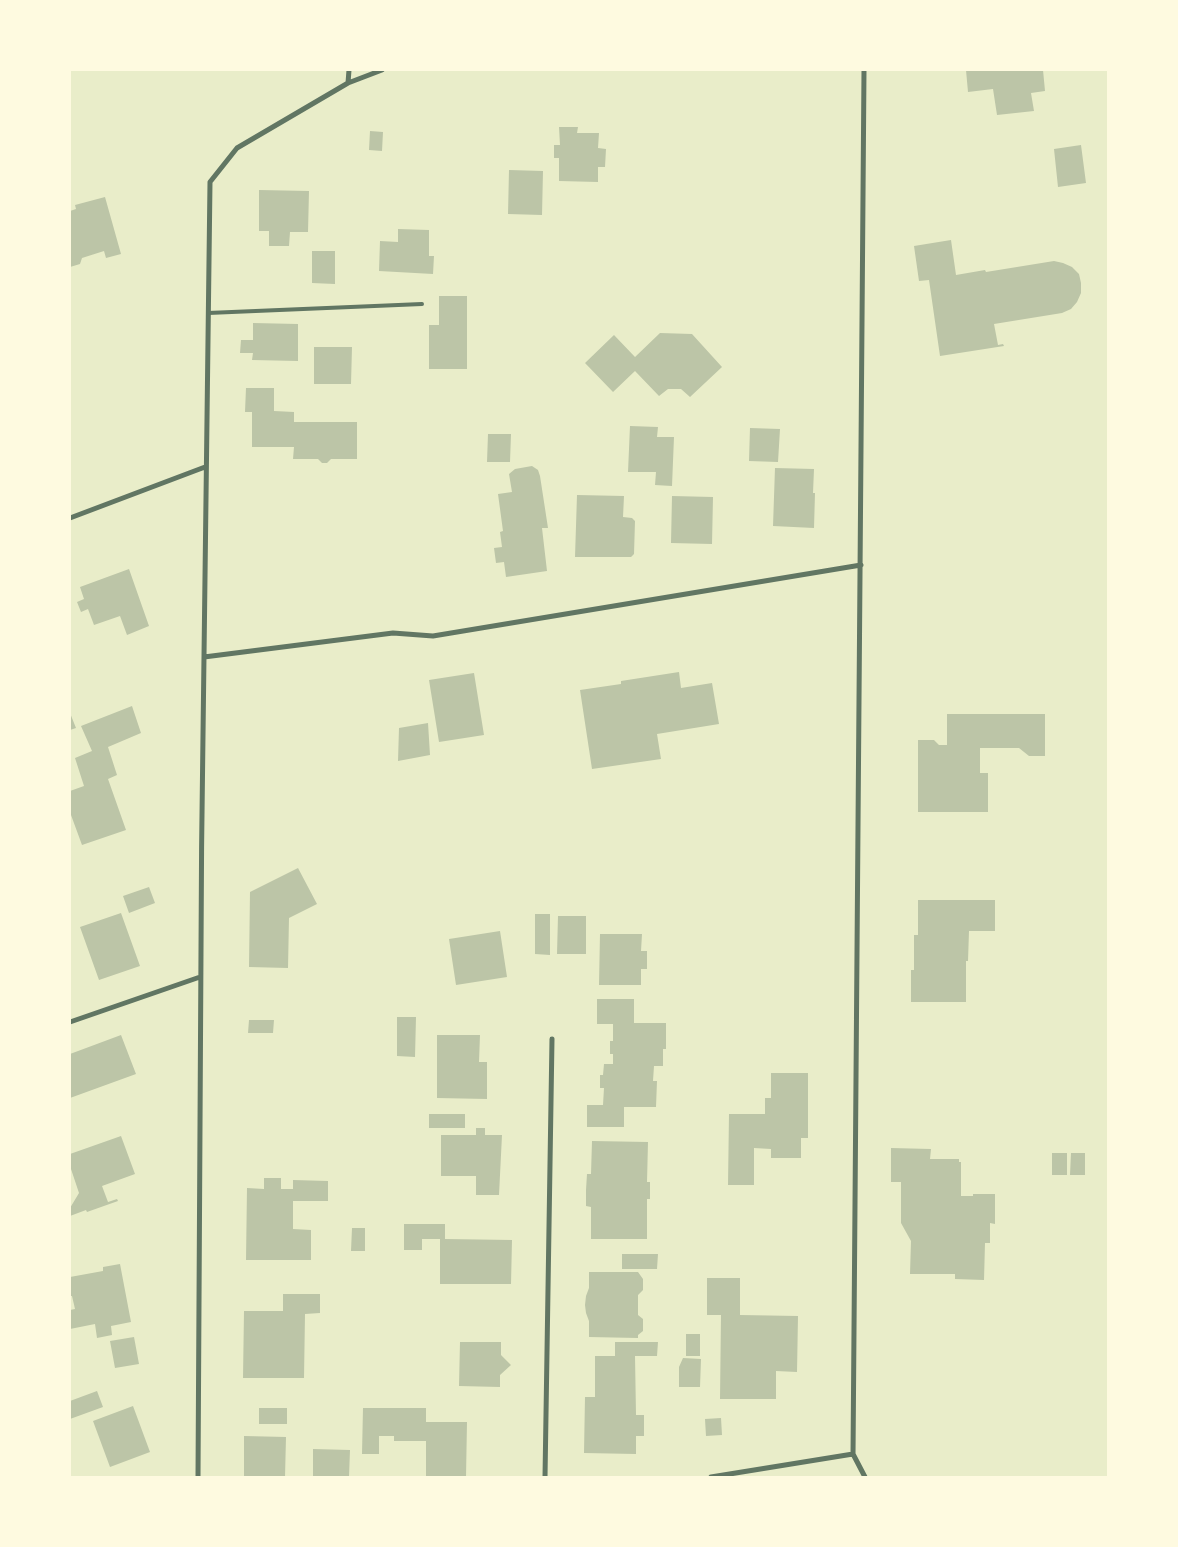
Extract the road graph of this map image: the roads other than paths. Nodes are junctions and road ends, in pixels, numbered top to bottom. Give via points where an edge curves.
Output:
1 (349, 70) edge
2 (382, 70) edge
3 (864, 70) edge
4 (348, 83) junction
5 (422, 304) dead end
6 (208, 313) junction
7 (205, 467) junction
8 (70, 518) edge
9 (861, 566) junction
10 (204, 657) junction
11 (200, 977) junction
12 (70, 1022) edge
13 (552, 1039) dead end
14 (853, 1454) junction
15 (198, 1477) edge
16 (545, 1477) edge
17 (710, 1477) edge
18 (865, 1477) edge

1 - 4 street
2 - 4 street
3 - 9 street
4 - 6 street via 237,148 210,182
5 - 6 lane
6 - 7 street
7 - 8 street
7 - 10 street
9 - 10 street via 433,636 393,633
9 - 14 street
10 - 11 street
11 - 12 street
11 - 15 street
13 - 16 street
14 - 17 street
14 - 18 street

